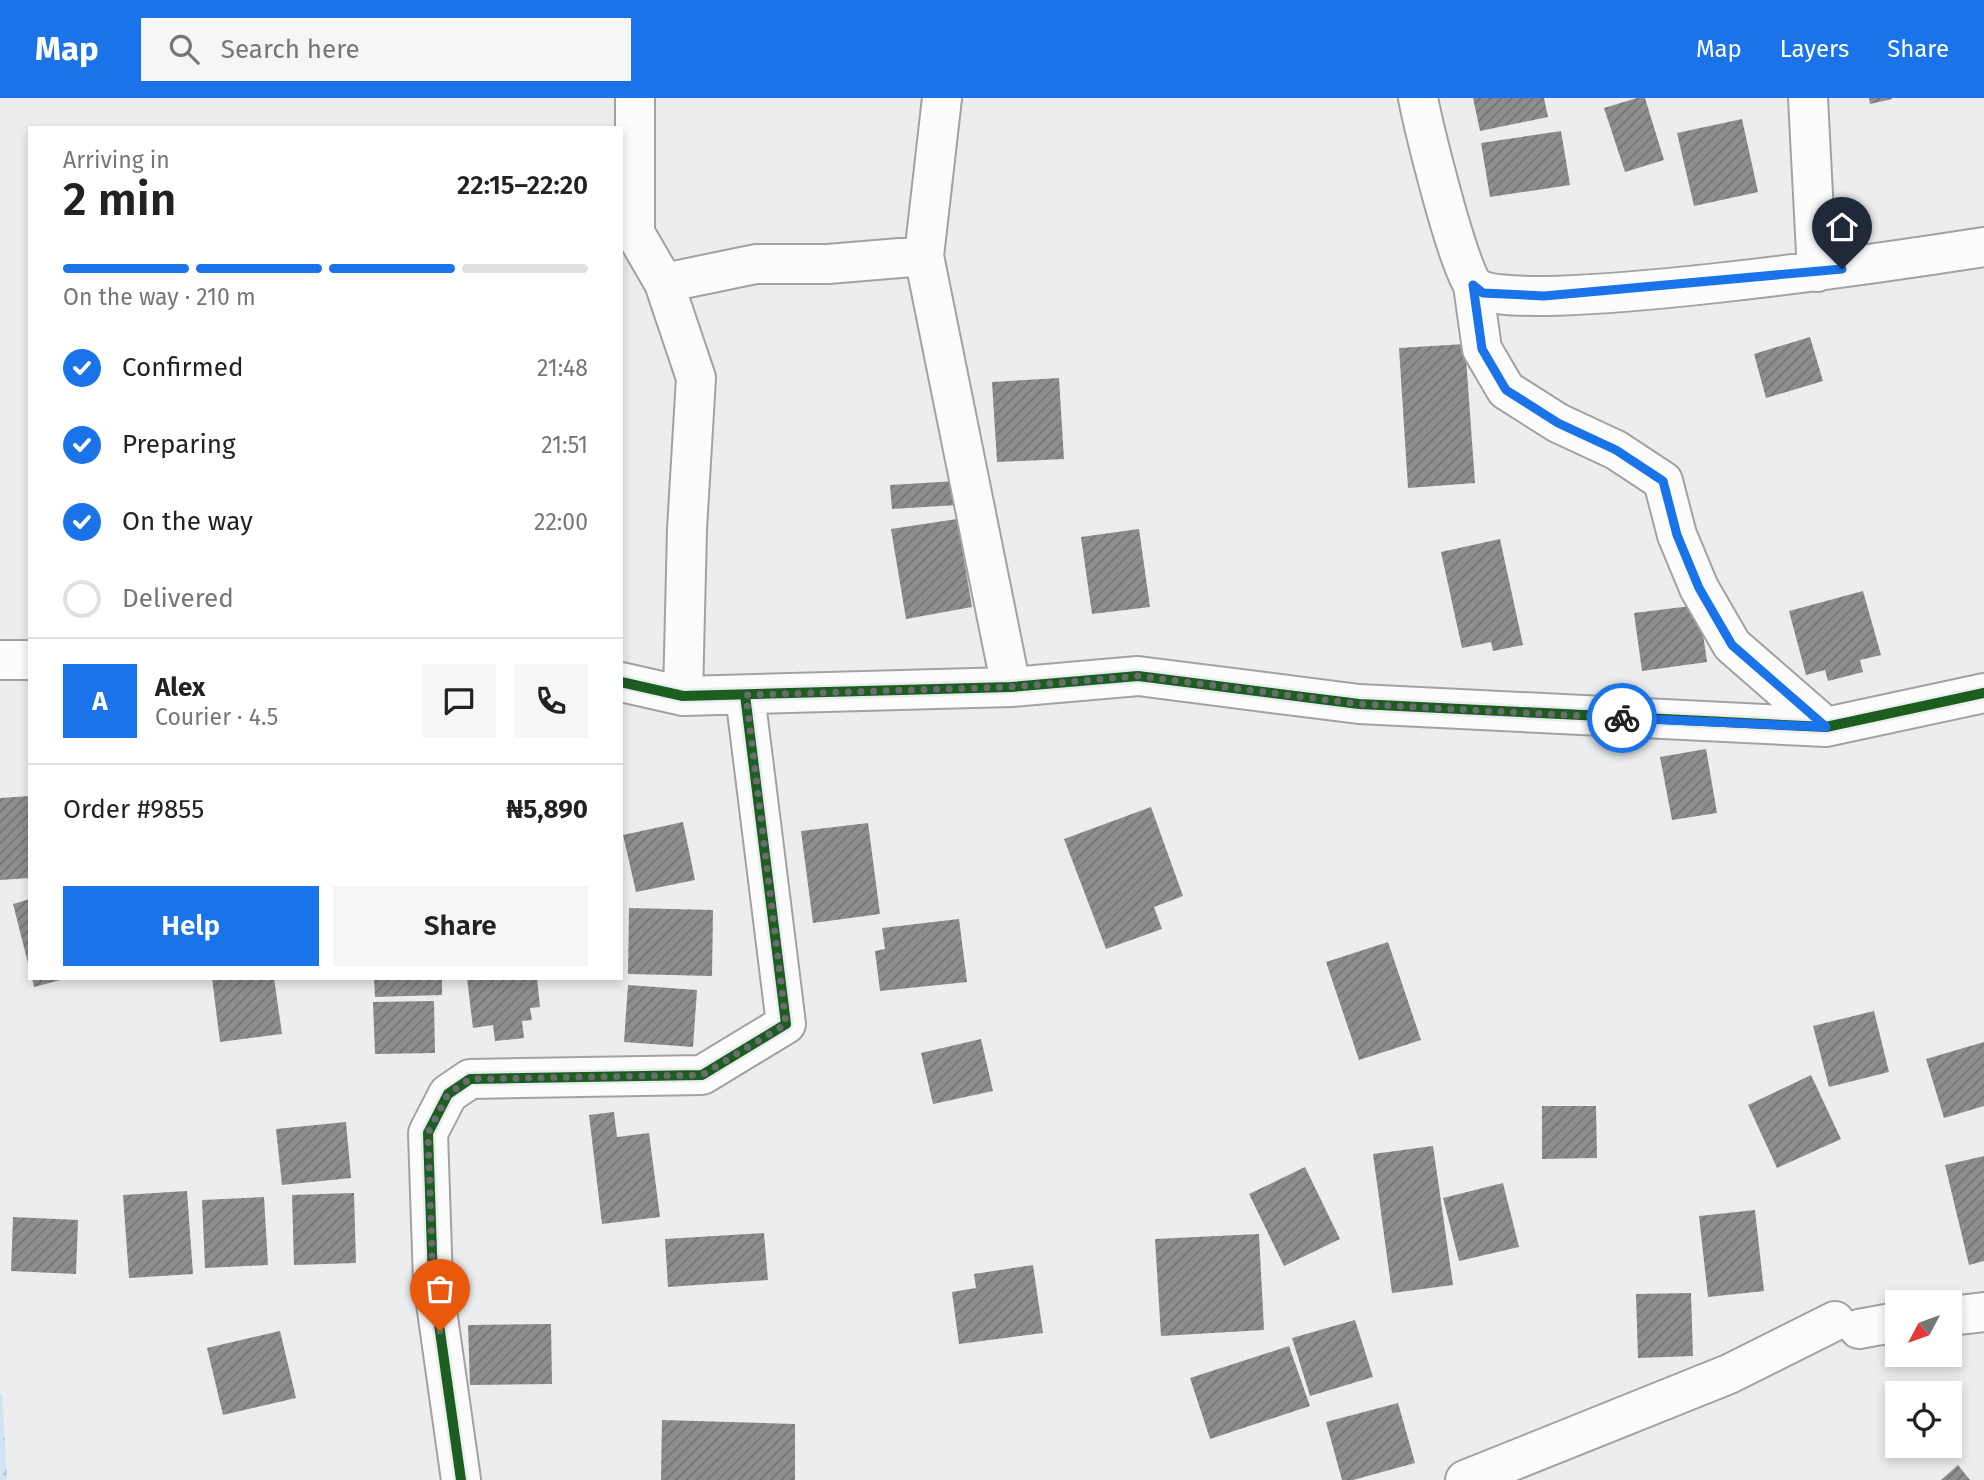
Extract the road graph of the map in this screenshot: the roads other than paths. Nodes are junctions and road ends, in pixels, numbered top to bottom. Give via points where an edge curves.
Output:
1 (635, 98) edge
2 (942, 98) edge
3 (1418, 98) edge
4 (1808, 98) edge
5 (1984, 247) edge
6 (924, 256) junction
7 (1817, 272) junction
8 (664, 283) junction
9 (1473, 285) junction
10 (0, 660) edge
11 (28, 660) edge
12 (623, 682) edge
13 (1010, 687) junction
14 (1984, 693) edge
15 (746, 695) junction
16 (683, 696) junction
17 (1826, 727) junction
18 (1984, 1312) edge
19 (1962, 1315) edge
20 (1885, 1323) edge
21 (461, 1480) edge
22 (1465, 1480) edge

1 - 8 street via 635,233
2 - 6 street
3 - 9 street via 1424,131
4 - 7 street
5 - 7 street
6 - 8 street via 756,264
6 - 13 street
7 - 9 street via 1544,296 1483,293
8 - 16 street via 696,378
9 - 17 street via 1482,349 1506,390 1663,481 1681,546 1732,645
10 - 11 street
12 - 16 street
13 - 15 street
13 - 17 street via 1139,676 1359,704
14 - 17 street
15 - 16 street
15 - 21 street via 786,1024 702,1075 470,1079 448,1094 428,1133 433,1282
18 - 19 street
20 - 22 street via 1847,1325

